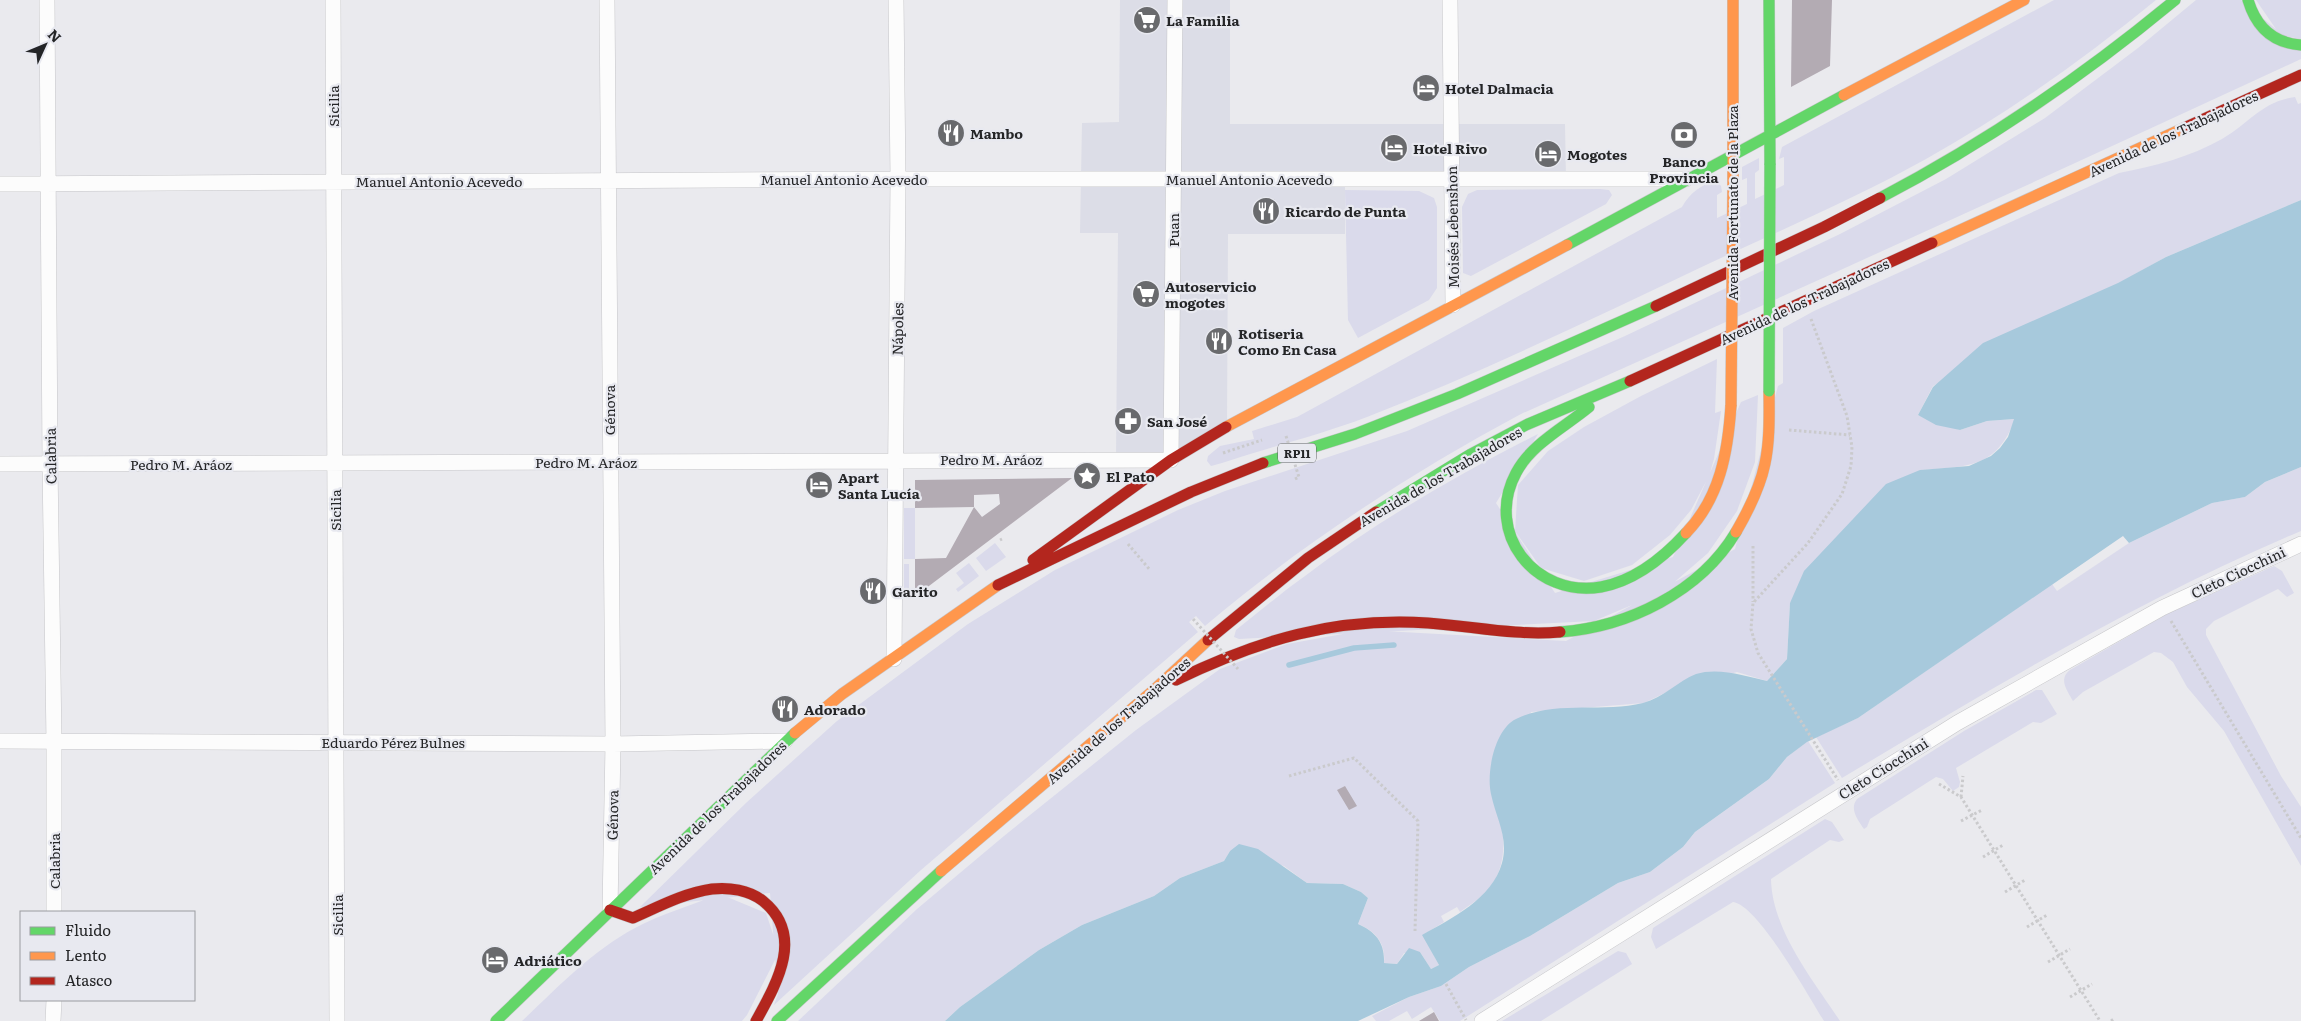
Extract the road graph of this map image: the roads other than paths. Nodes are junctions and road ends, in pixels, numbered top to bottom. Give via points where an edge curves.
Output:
1 (47, 0) edge
2 (333, 0) edge
3 (607, 0) edge
4 (896, 0) edge
5 (1175, 0) edge
6 (1450, 0) edge
7 (1733, 0) edge
8 (1770, 0) edge
9 (2024, 0) edge
10 (2175, 0) edge
11 (2248, 0) edge
12 (2301, 45) edge
13 (2301, 75) edge
14 (1771, 133) junction
15 (1733, 154) junction
16 (1688, 178) junction
17 (898, 179) junction
18 (1173, 179) junction
19 (1451, 179) junction
20 (608, 180) junction
21 (334, 182) junction
22 (0, 184) edge
23 (48, 184) junction
24 (1453, 305) junction
25 (1610, 390) junction
26 (895, 459) junction
27 (1172, 460) junction
28 (610, 462) junction
29 (335, 463) junction
30 (0, 464) edge
31 (50, 464) junction
32 (2301, 544) edge
33 (1005, 580) junction
34 (894, 659) junction
35 (1154, 690) junction
36 (785, 741) junction
37 (0, 742) edge
38 (54, 742) junction
39 (336, 742) junction
40 (613, 744) junction
41 (610, 910) junction
42 (54, 911) edge
43 (54, 1001) edge
44 (54, 1021) edge
45 (337, 1021) edge
46 (496, 1021) edge
47 (756, 1021) edge
48 (776, 1021) edge
49 (1482, 1021) edge

1 - 23 street, Calabria
2 - 21 street, Sicilia
3 - 20 street, Génova
4 - 17 street, Nápoles
5 - 18 street, Puan
6 - 19 street, Moisés Lebenshon
7 - 15 main road, Avenida Fortunato de la Plaza
8 - 14 main road
9 - 14 main road, Avenida de los Trabajadores
10 - 33 main road, Avenida de los Trabajadores / RP11 via 2112,52 2022,116 1939,167 1824,227 1457,394 1190,492
11 - 12 main road via 2253,14 2268,34 2284,44
13 - 25 main road, Avenida de los Trabajadores
14 - 15 main road, Avenida de los Trabajadores
14 - 35 main road, bridge via 1768,450 1765,468 1742,520 1722,550 1696,577 1666,600 1602,628 1541,634 1421,622 1328,625 1256,643
15 - 16 main road, Avenida de los Trabajadores
15 - 25 main road, Avenida Fortunato de la Plaza, bridge via 1731,406 1728,443 1720,474 1703,513 1642,571 1597,588 1570,588 1539,576 1516,551 1506,525 1507,499 1516,472 1534,452
16 - 19 street, Manuel Antonio Acevedo
16 - 24 main road, Avenida de los Trabajadores
17 - 18 street, Manuel Antonio Acevedo
17 - 20 street, Manuel Antonio Acevedo
17 - 26 street, Nápoles
18 - 19 street, Manuel Antonio Acevedo
18 - 27 street, Puan
19 - 24 street, Moisés Lebenshon
20 - 21 street, Manuel Antonio Acevedo
20 - 28 street, Génova
21 - 23 street, Manuel Antonio Acevedo
21 - 29 street, Sicilia
22 - 23 street, Manuel Antonio Acevedo
23 - 31 street, Calabria
24 - 27 main road, Avenida de los Trabajadores via 1227,426
25 - 35 main road, Avenida de los Trabajadores via 1526,425 1471,454 1359,522 1265,591
26 - 27 street, Pedro M. Aráoz
26 - 28 street, Pedro M. Aráoz
26 - 34 street, Nápoles
27 - 33 main road, Avenida de los Trabajadores
28 - 29 street, Pedro M. Aráoz
28 - 40 street, Génova
29 - 31 street, Pedro M. Aráoz
29 - 39 street, Sicilia
30 - 31 street, Pedro M. Aráoz
31 - 38 street, Calabria
32 - 49 street, Cleto Ciocchini via 2162,608 1958,723
33 - 34 main road, Avenida de los Trabajadores / RP11
34 - 36 main road, Avenida de los Trabajadores / RP11 via 842,694
35 - 48 main road, Avenida de los Trabajadores via 910,898
36 - 40 street, Eduardo Pérez Bulnes
36 - 41 main road, Avenida de los Trabajadores / RP11
37 - 38 street, Eduardo Pérez Bulnes
38 - 39 street, Eduardo Pérez Bulnes
38 - 42 street, Calabria
39 - 40 street, Eduardo Pérez Bulnes
39 - 45 street, Sicilia
40 - 41 street, Génova
41 - 46 main road, Avenida de los Trabajadores / RP11
41 - 47 main road via 633,918 720,888 745,892 766,903 784,928 785,948 779,973
43 - 44 street

